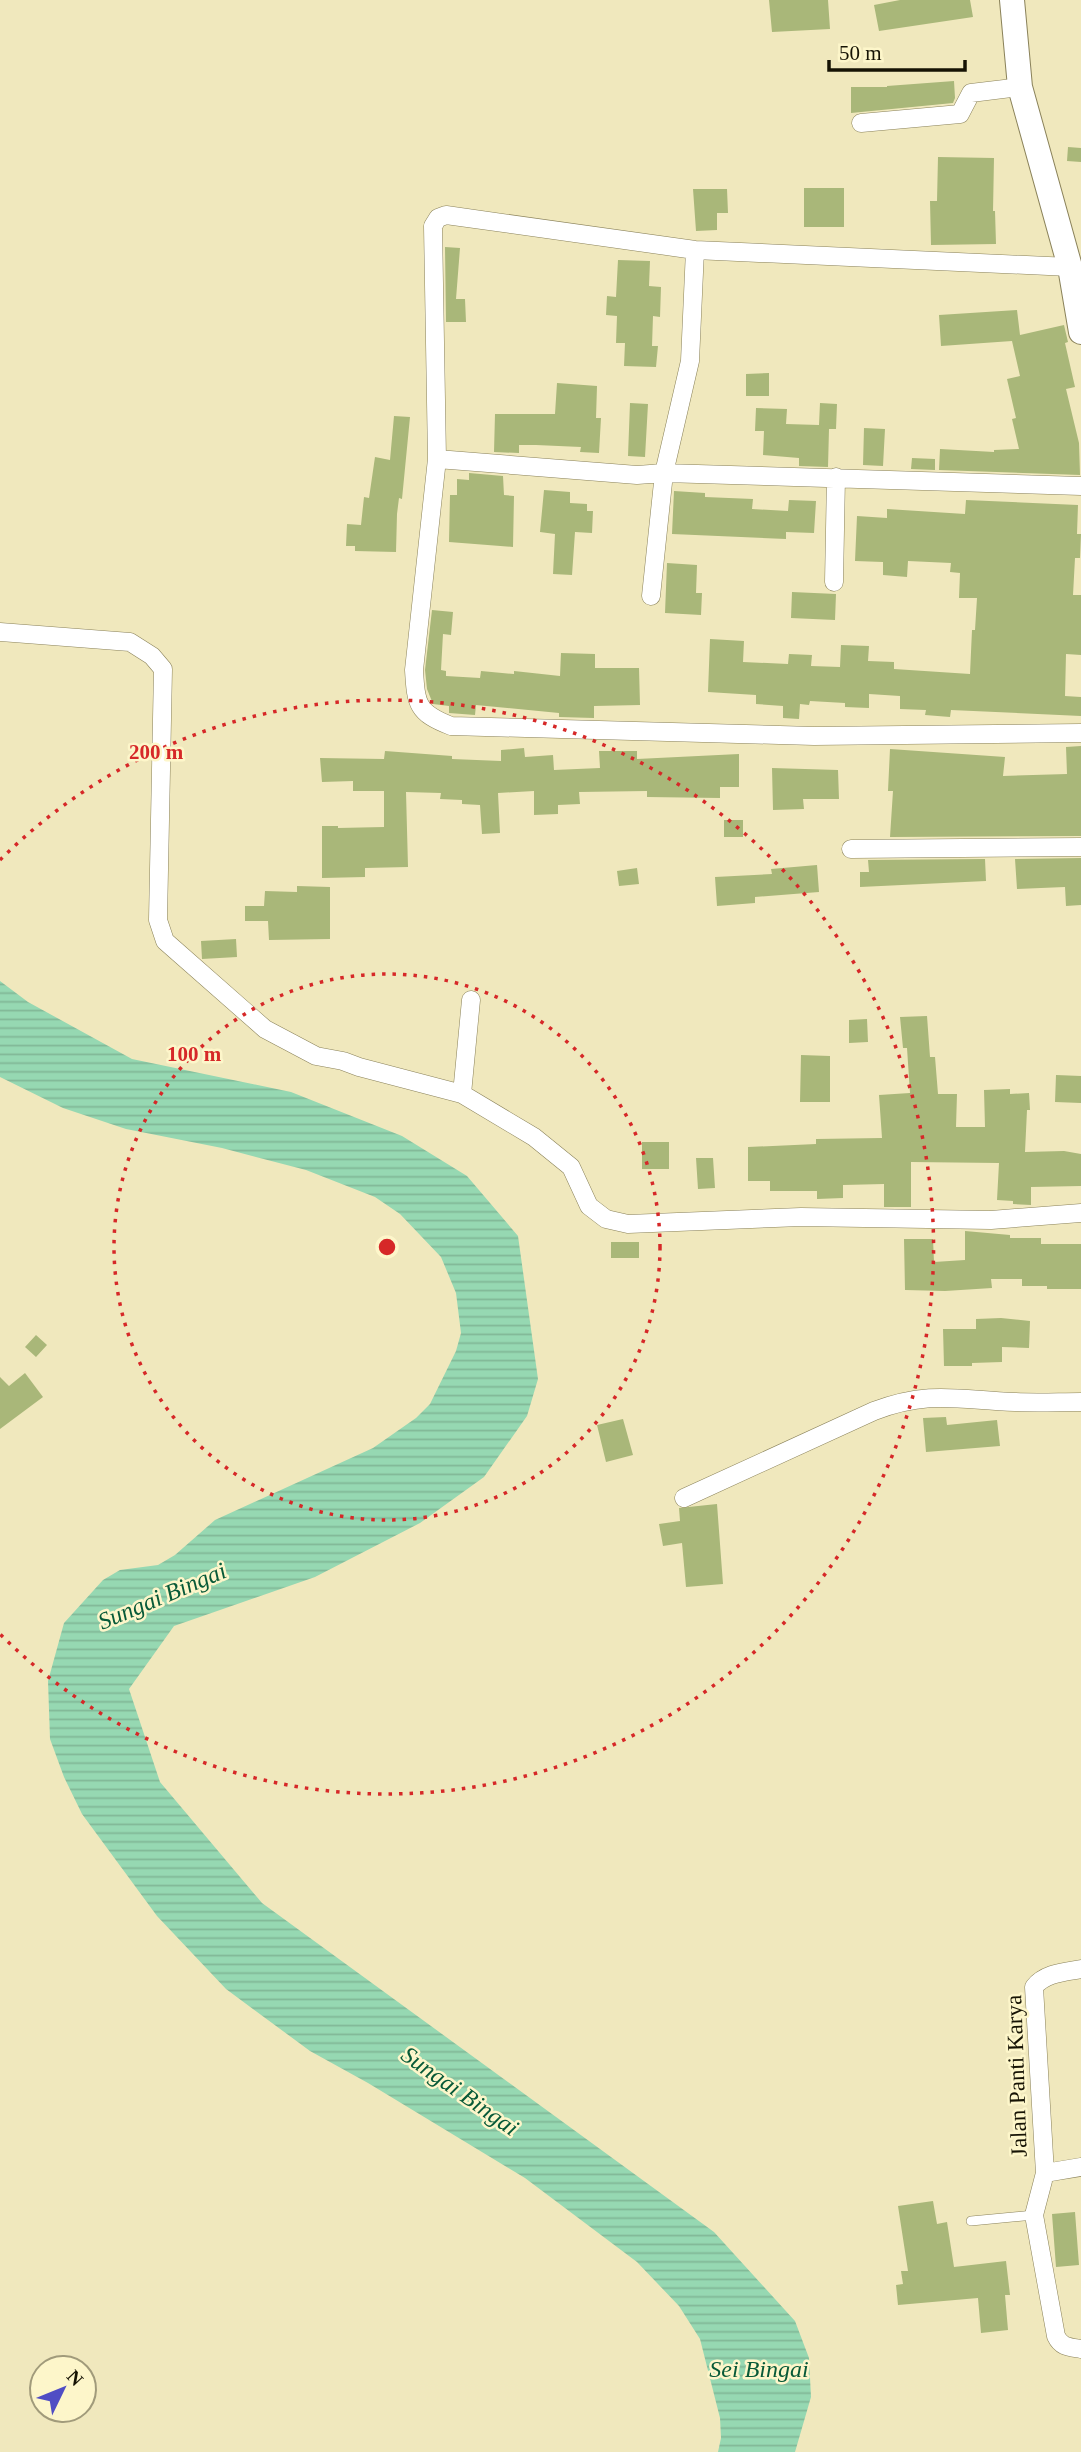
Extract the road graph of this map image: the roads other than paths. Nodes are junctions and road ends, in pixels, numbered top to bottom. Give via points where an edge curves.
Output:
1 (1012, 0) edge
2 (1020, 87) junction
3 (861, 123) dead end
4 (695, 250) junction
5 (1070, 267) junction
6 (1081, 332) edge
7 (437, 459) junction
8 (664, 473) junction
9 (836, 477) junction
10 (1081, 486) edge
11 (834, 582) dead end
12 (651, 596) dead end
13 (0, 632) edge
14 (1081, 733) edge
15 (1081, 847) edge
16 (851, 849) dead end
17 (471, 1000) dead end
18 (462, 1094) junction
19 (1081, 1213) edge
20 (1081, 1402) edge
21 (684, 1498) dead end
22 (1081, 1969) edge
23 (1081, 2167) edge
24 (1045, 2172) junction
25 (1034, 2215) junction
26 (971, 2221) dead end
27 (1081, 2349) edge

1 - 2 street
2 - 3 street via 971,93 960,114
2 - 5 street
4 - 5 street
4 - 7 street via 446,215 438,218 433,226
4 - 8 street via 690,361
5 - 6 street
7 - 8 street via 638,475
7 - 14 street via 414,670 416,703 430,718 451,726 480,728 800,736
8 - 9 street
8 - 12 street
9 - 10 street
9 - 11 street
13 - 18 street via 130,642 163,669 158,920 165,940 282,1039 316,1056
15 - 16 street
17 - 18 street
18 - 19 street via 534,1138 571,1167 589,1206 606,1219 628,1224 801,1217 991,1220
20 - 21 street via 934,1396 902,1401
22 - 24 street, Jalan Panti Karya via 1049,1976 1034,1987
23 - 24 street, Jalan Panti Karya
24 - 25 street, Jalan Panti Karya
25 - 26 lane
25 - 27 street, Jalan Panti Karya via 1056,2336 1065,2347

